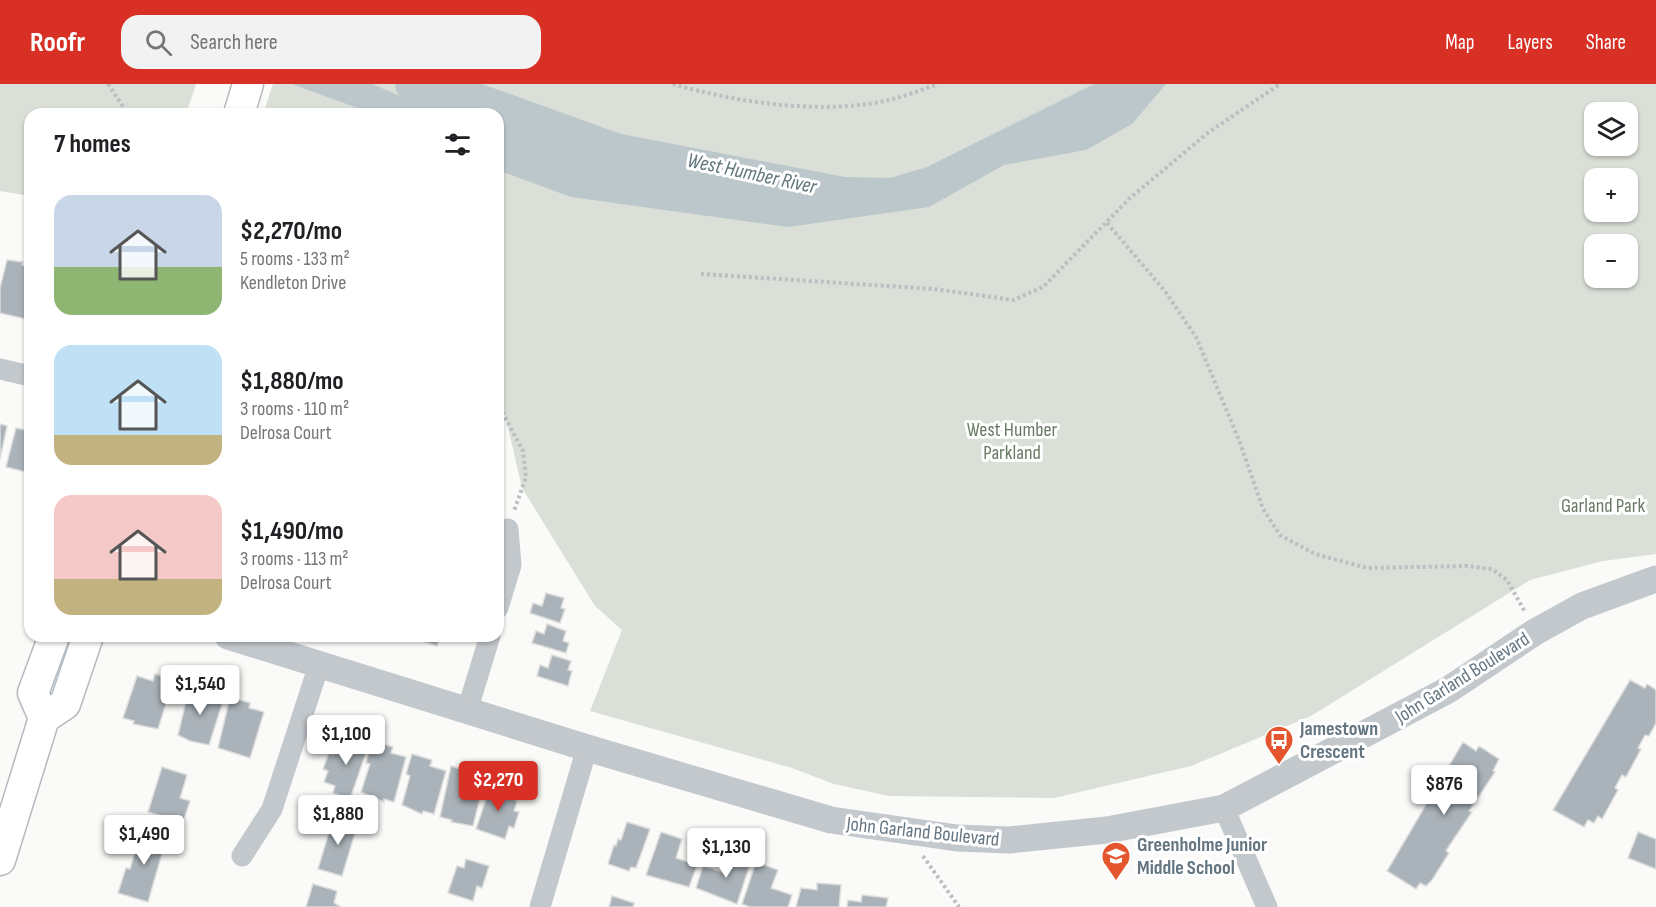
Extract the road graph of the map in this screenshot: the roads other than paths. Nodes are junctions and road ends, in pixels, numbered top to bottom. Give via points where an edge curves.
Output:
1 (248, 84) edge
2 (241, 108) edge
3 (0, 369) edge
4 (24, 375) edge
5 (508, 529) road end
6 (1656, 579) edge
7 (504, 588) edge
8 (52, 642) edge
9 (86, 642) edge
10 (252, 642) edge
11 (488, 642) edge
12 (319, 665) junction
13 (467, 711) junction
14 (44, 718) junction
15 (587, 748) junction
16 (1224, 807) junction
17 (242, 856) dead end
18 (0, 860) edge
19 (540, 907) edge
20 (1267, 907) edge

1 - 2 main road
3 - 4 street
5 - 7 street via 511,565
6 - 16 street, John Garland Boulevard via 1582,606 1534,632 1448,690
8 - 14 main road via 33,693
9 - 14 main road via 65,704
10 - 12 street, John Garland Boulevard
11 - 13 street
12 - 13 street, John Garland Boulevard
12 - 17 street via 272,809
13 - 15 street, John Garland Boulevard
14 - 18 main road
15 - 16 street, John Garland Boulevard via 831,820 905,832 1008,840 1107,830
15 - 19 street
16 - 20 street

